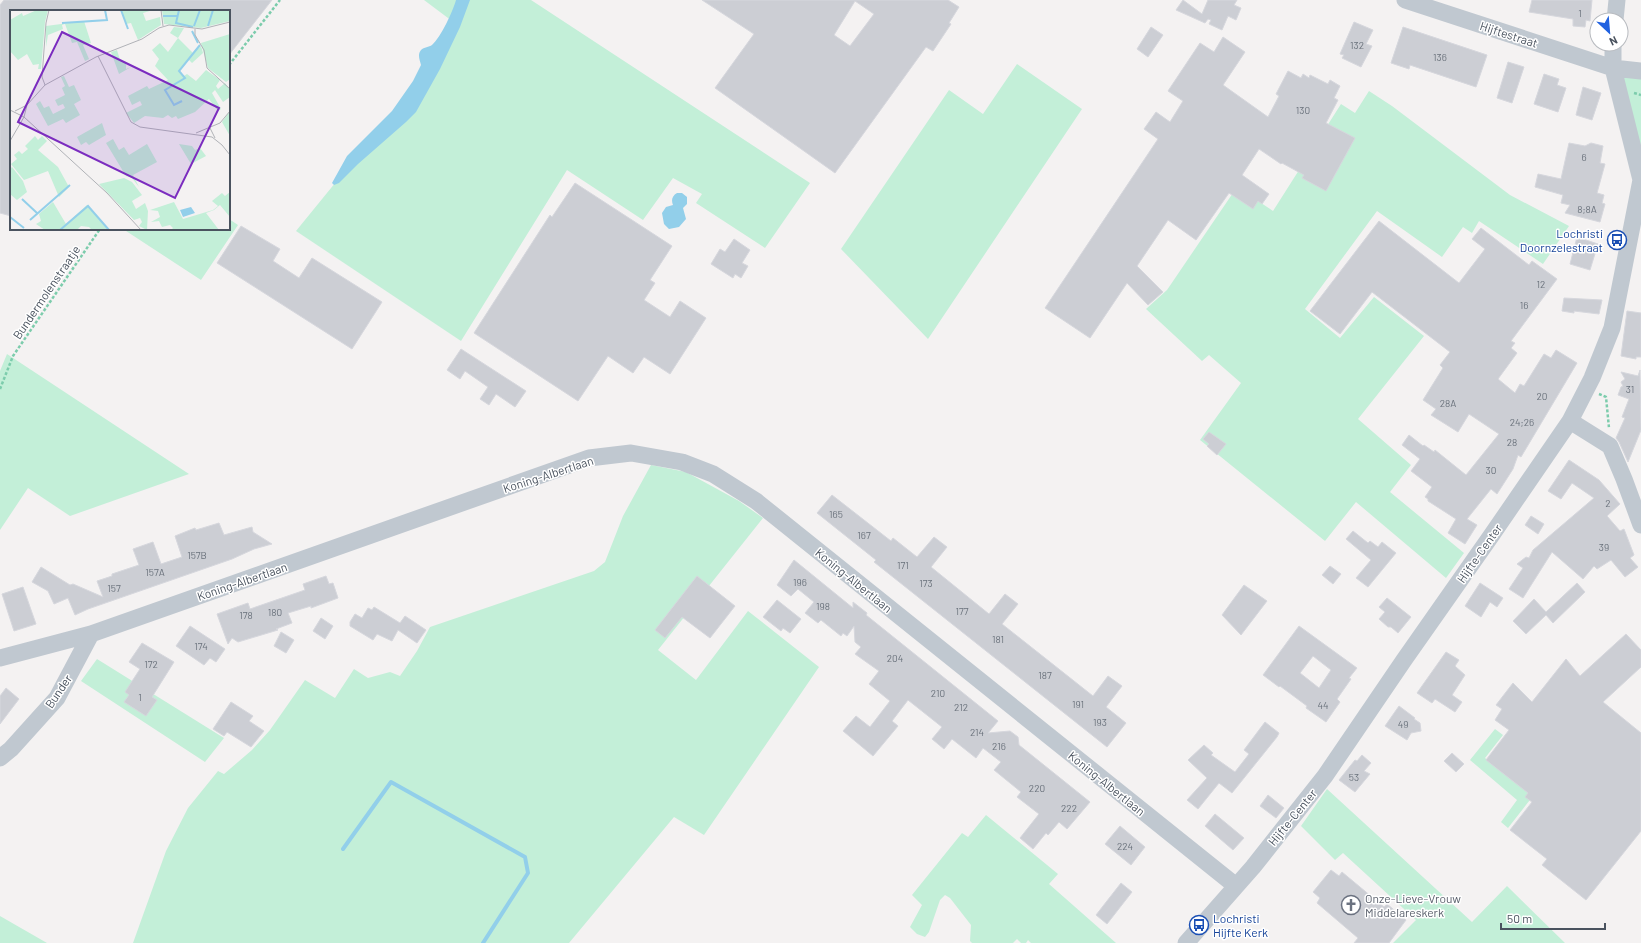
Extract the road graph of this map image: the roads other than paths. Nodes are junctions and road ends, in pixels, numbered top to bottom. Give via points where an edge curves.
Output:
1 (1405, 0) edge
2 (1617, 0) edge
3 (1616, 12) edge
4 (1613, 52) edge
5 (1613, 68) junction
6 (1641, 71) edge
7 (1641, 180) edge
8 (1570, 421) junction
9 (1641, 525) edge
10 (91, 634) junction
11 (0, 658) edge
12 (4, 749) edge
13 (1236, 886) junction
14 (1186, 943) edge

1 - 5 street, Hijftestraat
2 - 3 street
4 - 5 street, Hijfte-Center
5 - 6 street, Hijftestraat
5 - 7 street, Hijfte-Center
7 - 8 street, Hijfte-Center via 1612,328
8 - 9 street via 1610,446
8 - 13 street, Hijfte-Center via 1325,776
10 - 11 street, Koning-Albertlaan
10 - 12 street, Bunder via 57,698
10 - 13 street, Koning-Albertlaan via 589,458 631,453 682,462 713,474 756,501
13 - 14 street, Hijfte-Center

